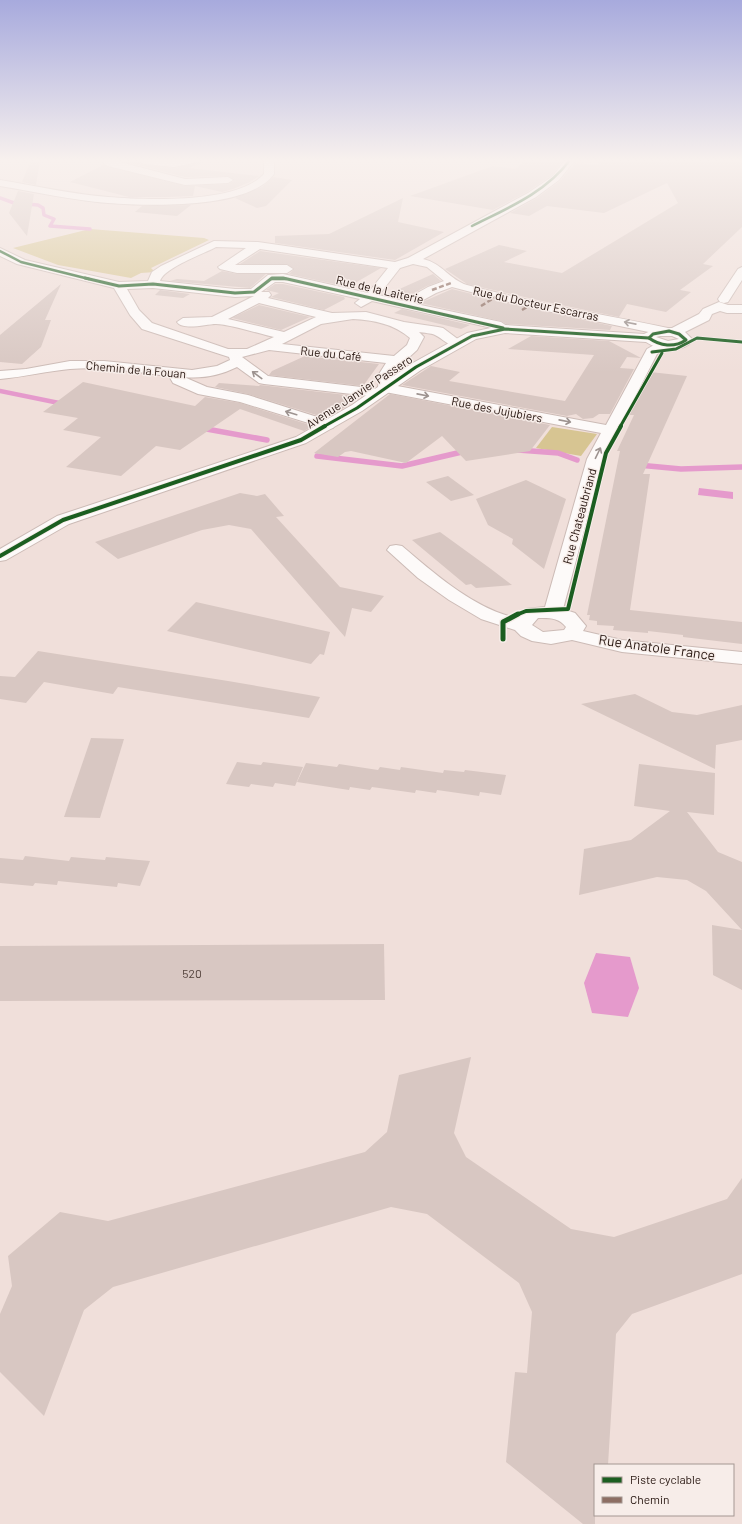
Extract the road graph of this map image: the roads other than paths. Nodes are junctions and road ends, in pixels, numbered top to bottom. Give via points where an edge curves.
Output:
1 (463, 231) edge
2 (258, 245) junction
3 (0, 251) edge
4 (412, 260) junction
5 (396, 266) junction
6 (300, 270) dead end
7 (740, 273) edge
8 (451, 283) junction
9 (153, 284) junction
10 (119, 286) junction
11 (280, 290) dead end
12 (742, 292) edge
13 (235, 293) junction
14 (256, 296) junction
15 (497, 296) junction
16 (742, 300) edge
17 (364, 302) junction
18 (466, 302) dead end
19 (453, 303) dead end
20 (721, 303) junction
21 (405, 305) junction
22 (480, 306) junction
23 (527, 307) junction
24 (237, 309) junction
25 (742, 309) edge
26 (215, 311) junction
27 (338, 312) junction
28 (436, 312) junction
29 (260, 314) dead end
30 (379, 318) junction
31 (460, 318) junction
32 (291, 321) dead end
33 (306, 325) junction
34 (403, 326) junction
35 (500, 327) junction
36 (163, 331) junction
37 (285, 336) junction
38 (669, 336) junction
39 (456, 343) junction
40 (267, 346) junction
41 (236, 358) junction
42 (395, 360) junction
43 (174, 373) junction
44 (0, 375) edge
45 (369, 376) dead end
46 (382, 386) junction
47 (328, 424) junction
48 (609, 430) junction
49 (396, 550) dead end
50 (0, 556) edge
51 (553, 612) junction
52 (522, 626) junction
53 (572, 634) junction
54 (742, 658) edge

1 - 4 street
2 - 5 street
2 - 6 street via 224,267
2 - 9 street via 214,244 165,268 156,275
3 - 10 street via 21,262
4 - 5 street
4 - 8 street, Rue du Docteur Escarras via 433,266
5 - 17 street via 391,275
7 - 12 street via 738,284
7 - 20 street
8 - 15 street, Rue du Docteur Escarras
8 - 21 street
9 - 10 street
9 - 13 street
10 - 36 street via 138,319 147,326
11 - 14 street
13 - 14 street
13 - 26 street
14 - 17 street, Rue de la Laiterie via 272,278 283,278
14 - 24 street
14 - 27 street
15 - 22 street
15 - 23 street, Rue du Docteur Escarras
16 - 20 street
17 - 21 street, Rue de la Laiterie
17 - 27 street
17 - 30 street
18 - 22 street
19 - 28 street
20 - 25 street via 732,310
20 - 38 street via 704,317
21 - 28 street, Rue de la Laiterie
22 - 31 street
23 - 35 street
38 -> 23 street, Rue du Docteur Escarras
24 - 26 street
24 - 29 street
26 - 36 street
26 - 37 street
27 - 30 street
27 - 33 street
28 - 31 street, Rue de la Laiterie
30 - 34 street
31 - 35 street, Rue de la Laiterie
32 - 33 street
33 - 37 street
34 - 39 street via 438,331
34 - 42 street via 417,337 413,347
35 - 38 street, Avenue Janvier Passero via 649,338 656,342
35 - 39 street, Avenue Janvier Passero
36 - 41 street
37 - 40 street
38 - 48 street, Rue Chateaubriand via 652,352
39 - 46 street, Avenue Janvier Passero
40 - 41 street
40 - 42 street, Rue du Café
41 - 43 street, Chemin de la Fouan via 220,370 192,374
46 -> 41 street via 264,380
42 - 46 street
43 - 44 street, Chemin de la Fouan via 104,365 77,365
47 -> 43 street via 243,398 203,391 178,380
45 - 46 street
46 - 47 street, Avenue Janvier Passero
46 -> 48 street, Rue des Jujubiers
47 - 50 street, Avenue Janvier Passero via 301,440 63,520
51 -> 48 street, Rue Chateaubriand via 595,459
49 - 52 street via 470,606 503,622
51 - 52 street via 533,614 523,620
51 - 53 street via 568,617 576,626
52 - 53 street via 530,635 551,640
53 - 54 street, Rue Anatole France via 622,646

